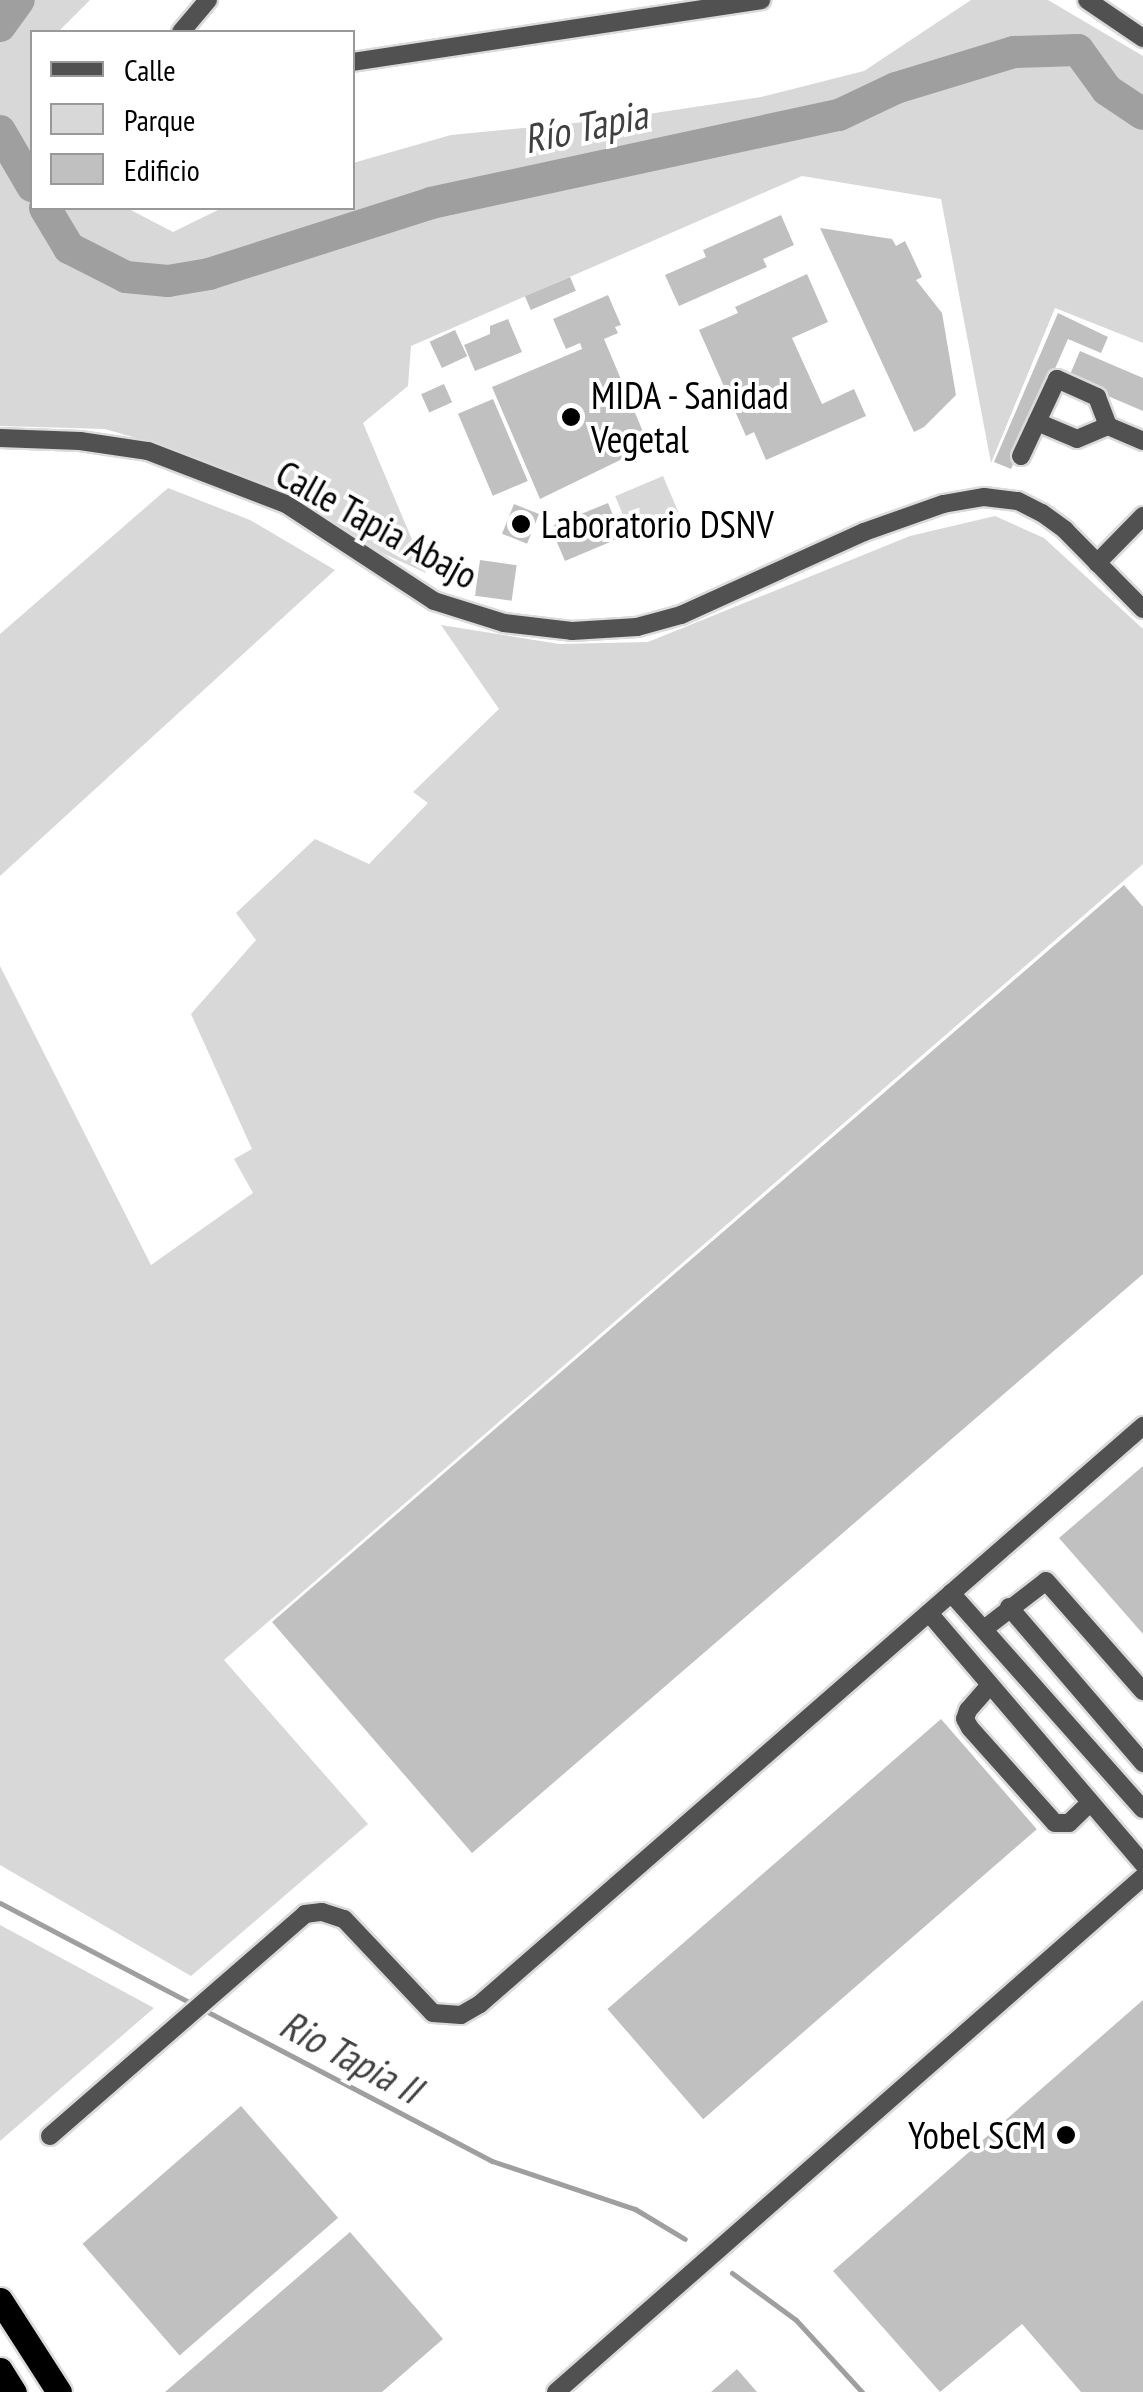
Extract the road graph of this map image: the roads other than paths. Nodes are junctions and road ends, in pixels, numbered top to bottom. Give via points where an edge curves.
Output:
1 (208, 0) edge
2 (761, 0) edge
3 (1087, 0) edge
4 (722, 3) edge
5 (182, 30) edge
6 (1143, 38) edge
7 (355, 62) edge
8 (1037, 422) junction
9 (1108, 426) junction
10 (0, 438) edge
11 (1143, 440) edge
12 (1020, 456) dead end
13 (1143, 516) edge
14 (1097, 563) junction
15 (1143, 610) edge
16 (1143, 1426) edge
17 (951, 1593) junction
18 (1009, 1607) junction
19 (929, 1613) junction
20 (984, 1630) junction
21 (990, 1685) junction
22 (1143, 1690) edge
23 (1143, 1764) edge
24 (1120, 1784) junction
25 (1090, 1804) junction
26 (1143, 1810) edge
27 (1143, 1864) edge
28 (1143, 1877) edge
29 (50, 2136) dead end
30 (0, 2300) edge
31 (0, 2370) edge
32 (14, 2392) edge
33 (58, 2392) edge
34 (556, 2392) edge

1 - 5 street
2 - 4 street
3 - 6 street
4 - 7 street
8 - 9 street via 1077,439
8 - 9 street via 1057,379 1097,397
8 - 12 street
9 - 11 street
10 - 14 street, Calle Tapia Abajo via 148,451 286,504 434,601 504,623 572,630 666,619 864,532 984,497 1018,501 1042,513
13 - 14 street
14 - 15 street, Calle Tapia Abajo
16 - 17 street
17 - 19 street
17 - 20 street
18 - 20 street
18 - 22 street via 1038,1584 1051,1584
18 - 23 street
19 - 21 street
19 - 29 street via 480,2004 460,2014 432,2014 344,1918 305,1914
20 - 24 street
21 - 25 street
21 - 25 street via 968,1710 970,1728 1055,1822 1068,1823
23 - 24 street
24 - 26 street
25 - 27 street
28 - 34 street
30 - 33 highway
31 - 32 highway

